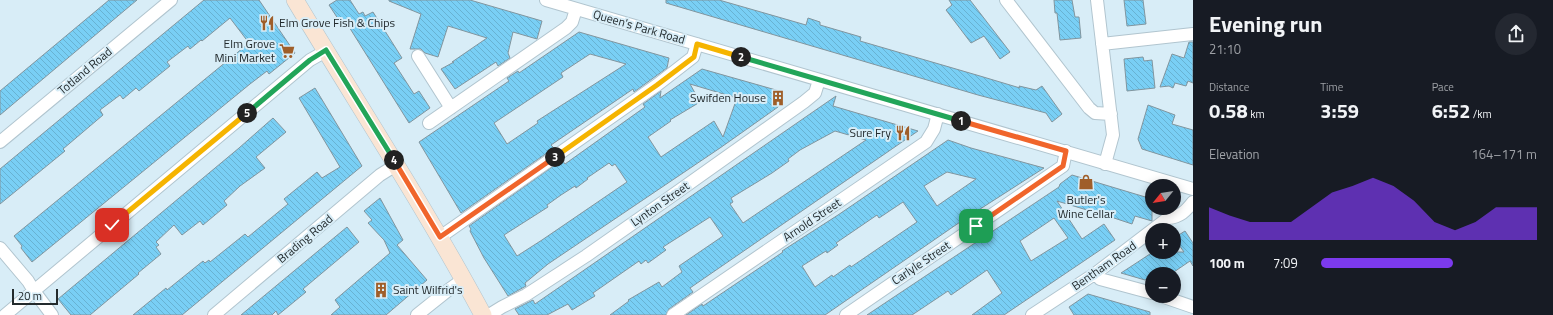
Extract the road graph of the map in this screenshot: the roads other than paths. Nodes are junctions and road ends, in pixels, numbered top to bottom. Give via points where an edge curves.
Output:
1 (171, 0) edge
2 (295, 0) edge
3 (546, 0) edge
4 (1006, 0) edge
5 (1097, 0) edge
6 (576, 9) junction
7 (1193, 34) edge
8 (697, 44) junction
9 (1102, 44) junction
10 (326, 50) junction
11 (418, 56) dead end
12 (819, 80) junction
13 (451, 108) junction
14 (938, 114) junction
15 (1111, 114) junction
16 (429, 123) dead end
17 (0, 142) edge
18 (1066, 151) junction
19 (396, 164) junction
20 (1105, 164) junction
21 (1193, 189) edge
22 (1193, 202) edge
23 (440, 237) junction
24 (0, 248) edge
25 (1096, 273) junction
26 (464, 279) junction
27 (34, 291) junction
28 (1145, 291) edge
29 (1181, 303) edge
30 (1193, 307) edge
31 (4, 315) edge
32 (52, 315) edge
33 (214, 315) edge
34 (417, 315) edge
35 (483, 315) edge
36 (489, 315) edge
37 (674, 315) edge
38 (846, 315) edge
39 (1032, 315) edge

1 - 17 street, Totland Road
2 - 10 street
3 - 6 street, Queen's Park Road
4 - 15 street via 1089,108 1095,113
5 - 9 street
6 - 8 street, Queen's Park Road
6 - 13 street via 572,22 566,28
7 - 9 street
8 - 12 street, Queen's Park Road
8 - 23 street via 694,57 657,85
9 - 15 street
10 - 19 street
10 - 27 street via 304,65
11 - 13 street
12 - 14 street, Queen's Park Road
12 - 36 street, Lynton Street via 814,94 779,120 586,256 526,295
13 - 16 street
14 - 18 street, Queen's Park Road
14 - 37 street, Arnold Street via 926,142
15 - 20 street via 1113,135
18 - 20 street, Queen's Park Road
18 - 38 street, Carlyle Street via 1063,166
19 - 23 street
19 - 33 street, Brading Road
20 - 21 street, Queen's Park Road
22 - 25 street, Bentham Road via 1187,210 1177,217 1168,218
23 - 26 street
24 - 27 street
25 - 28 street via 1100,279
25 - 39 street, Bentham Road
26 - 34 street
26 - 35 street
27 - 31 street
27 - 32 street
29 - 30 street

